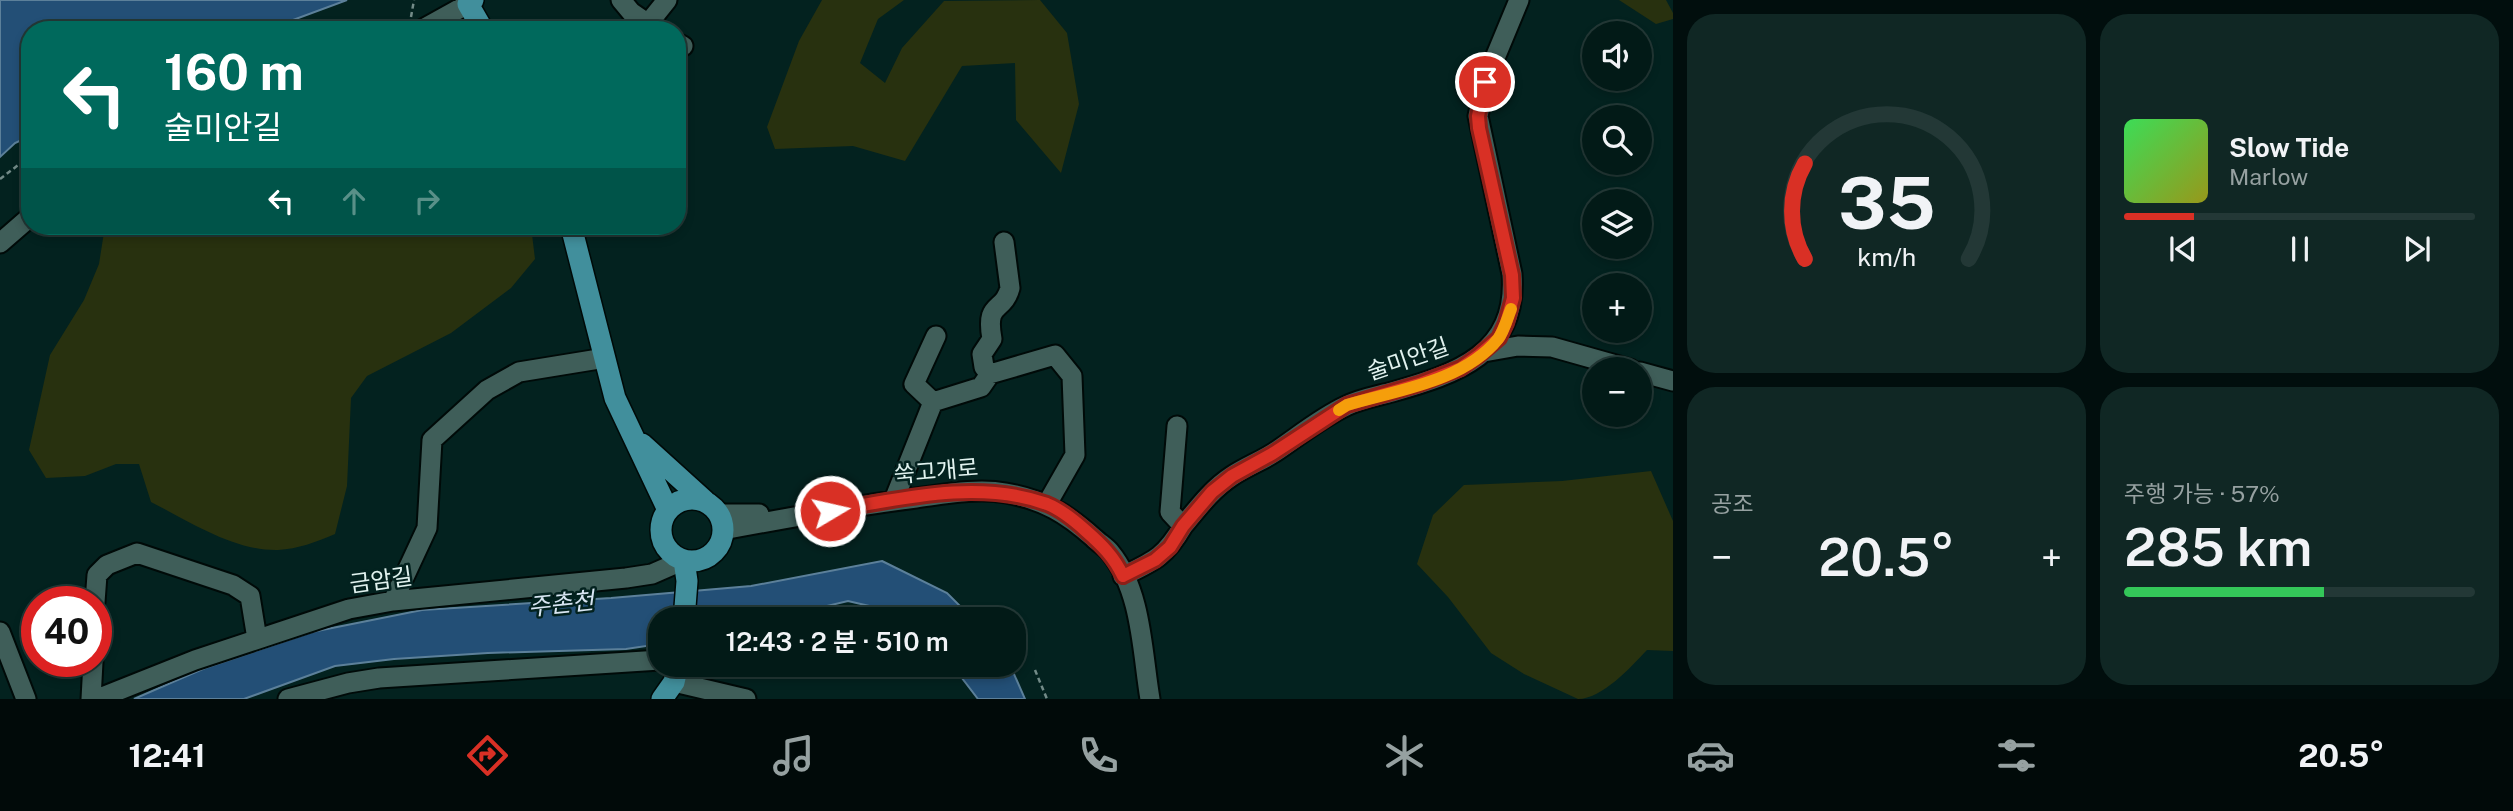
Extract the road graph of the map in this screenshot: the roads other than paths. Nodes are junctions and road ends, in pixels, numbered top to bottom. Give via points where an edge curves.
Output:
1 (621, 0) edge
2 (667, 0) edge
3 (1519, 0) edge
4 (468, 1) edge
5 (423, 21) edge
6 (478, 21) edge
7 (641, 21) edge
8 (654, 21) edge
9 (21, 225) edge
10 (574, 235) edge
11 (1004, 242) dead end
12 (0, 243) edge
13 (936, 336) dead end
14 (1483, 352) junction
15 (1587, 357) edge
16 (605, 358) junction
17 (990, 374) junction
18 (1652, 376) edge
19 (1673, 382) edge
20 (933, 402) junction
21 (1177, 426) dead end
22 (632, 435) junction
23 (894, 500) junction
24 (1047, 504) junction
25 (668, 510) junction
26 (716, 515) junction
27 (1183, 526) junction
28 (686, 570) junction
29 (1123, 576) junction
30 (97, 586) edge
31 (393, 601) junction
32 (685, 607) edge
33 (0, 632) edge
34 (257, 639) junction
35 (648, 661) edge
36 (92, 677) edge
37 (671, 682) edge
38 (296, 698) edge
39 (26, 699) edge
40 (91, 699) edge
41 (97, 699) edge
42 (746, 699) edge
43 (1150, 699) edge

1 - 7 street
2 - 8 street
3 - 14 street, 술미안길 via 1485,82 1478,116 1513,298 1499,338
4 - 5 street
4 - 6 main road
9 - 12 street
10 - 16 main road
11 - 17 street via 1010,289 991,313 992,339 982,354
13 - 20 street via 914,384
14 - 15 street via 1552,347
14 - 27 street, 술미안길 via 1461,368 1347,405 1232,476
16 - 22 main road via 615,398
16 - 31 street via 519,372 487,390 432,440 427,528
17 - 20 street via 981,387
17 - 24 street via 1055,355 1072,376 1075,454
18 - 19 street
20 - 23 street
21 - 27 street via 1170,512
22 - 25 main road
22 - 26 main road
23 - 24 street, 쑥고개로 via 983,491
23 - 26 street, 쑥고개로 via 809,514
24 - 29 street, 쑥고개로 via 1110,552
25 - 26 main road via 684,499
25 - 28 main road via 662,538
26 - 28 main road via 720,544
27 - 29 street, 술미안길 via 1155,560
28 - 31 street, 금암길
28 - 32 main road
29 - 43 street, 쑥고개로 via 1135,604
30 - 34 street via 97,575 107,565 137,553 233,585 250,596
31 - 34 street, 금암길 via 349,608
33 - 39 street
34 - 41 street, 금암길
35 - 38 street via 416,674 348,683
36 - 40 street
37 - 42 street

